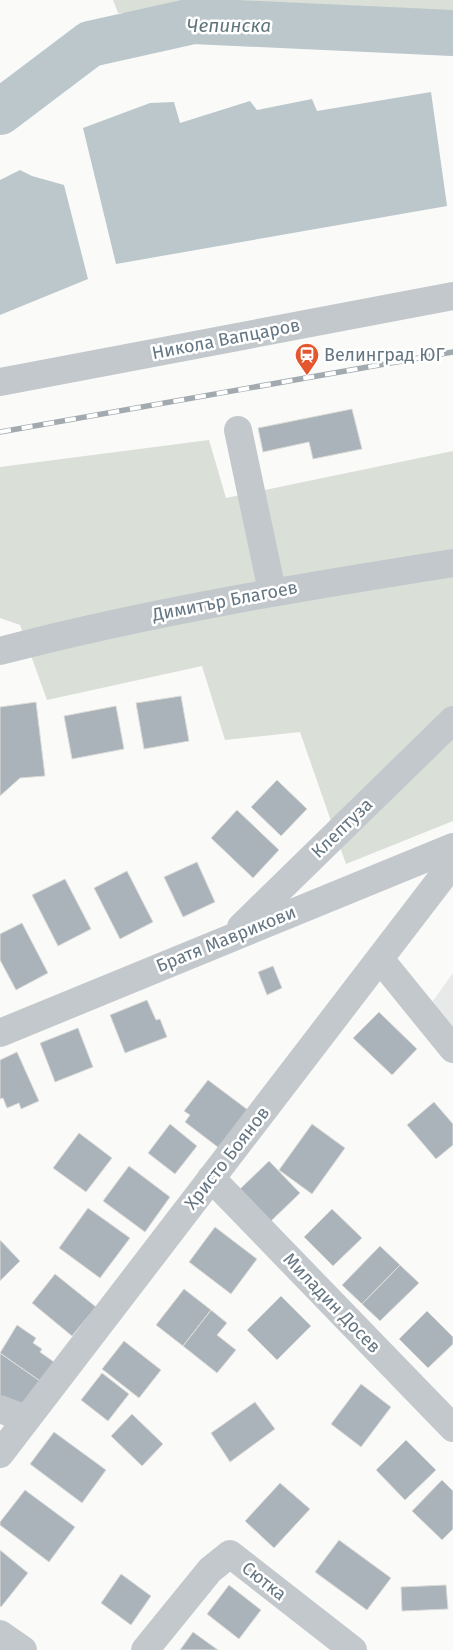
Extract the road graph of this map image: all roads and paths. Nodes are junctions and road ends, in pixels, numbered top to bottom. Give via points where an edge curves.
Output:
1 (453, 296) edge
2 (0, 382) edge
3 (238, 430) dead end
4 (453, 563) edge
5 (272, 591) junction
6 (0, 651) edge
7 (453, 720) edge
8 (453, 847) edge
9 (453, 863) edge
10 (231, 936) junction
11 (380, 959) junction
12 (0, 1033) edge
13 (453, 1049) edge
14 (211, 1178) junction
15 (0, 1409) edge
16 (26, 1419) junction
17 (453, 1428) edge
18 (0, 1454) edge
19 (0, 1634) edge
20 (23, 1650) edge
21 (145, 1650) edge
22 (353, 1650) edge

1 - 2 street, Никола Вапцаров
3 - 5 street
4 - 5 street, Димитър Благоев
5 - 6 street, Димитър Благоев via 99,625
7 - 10 street, Клептуза
8 - 10 street, Братя Маврикови
9 - 11 street, Христо Боянов
10 - 12 street, Братя Маврикови
11 - 13 street
11 - 14 street, Христо Боянов
14 - 16 street, Христо Боянов
14 - 17 street, Миладин Досев
15 - 16 street
16 - 18 street, Христо Боянов
19 - 20 street
21 - 22 street, Сютка via 210,1570 230,1554

